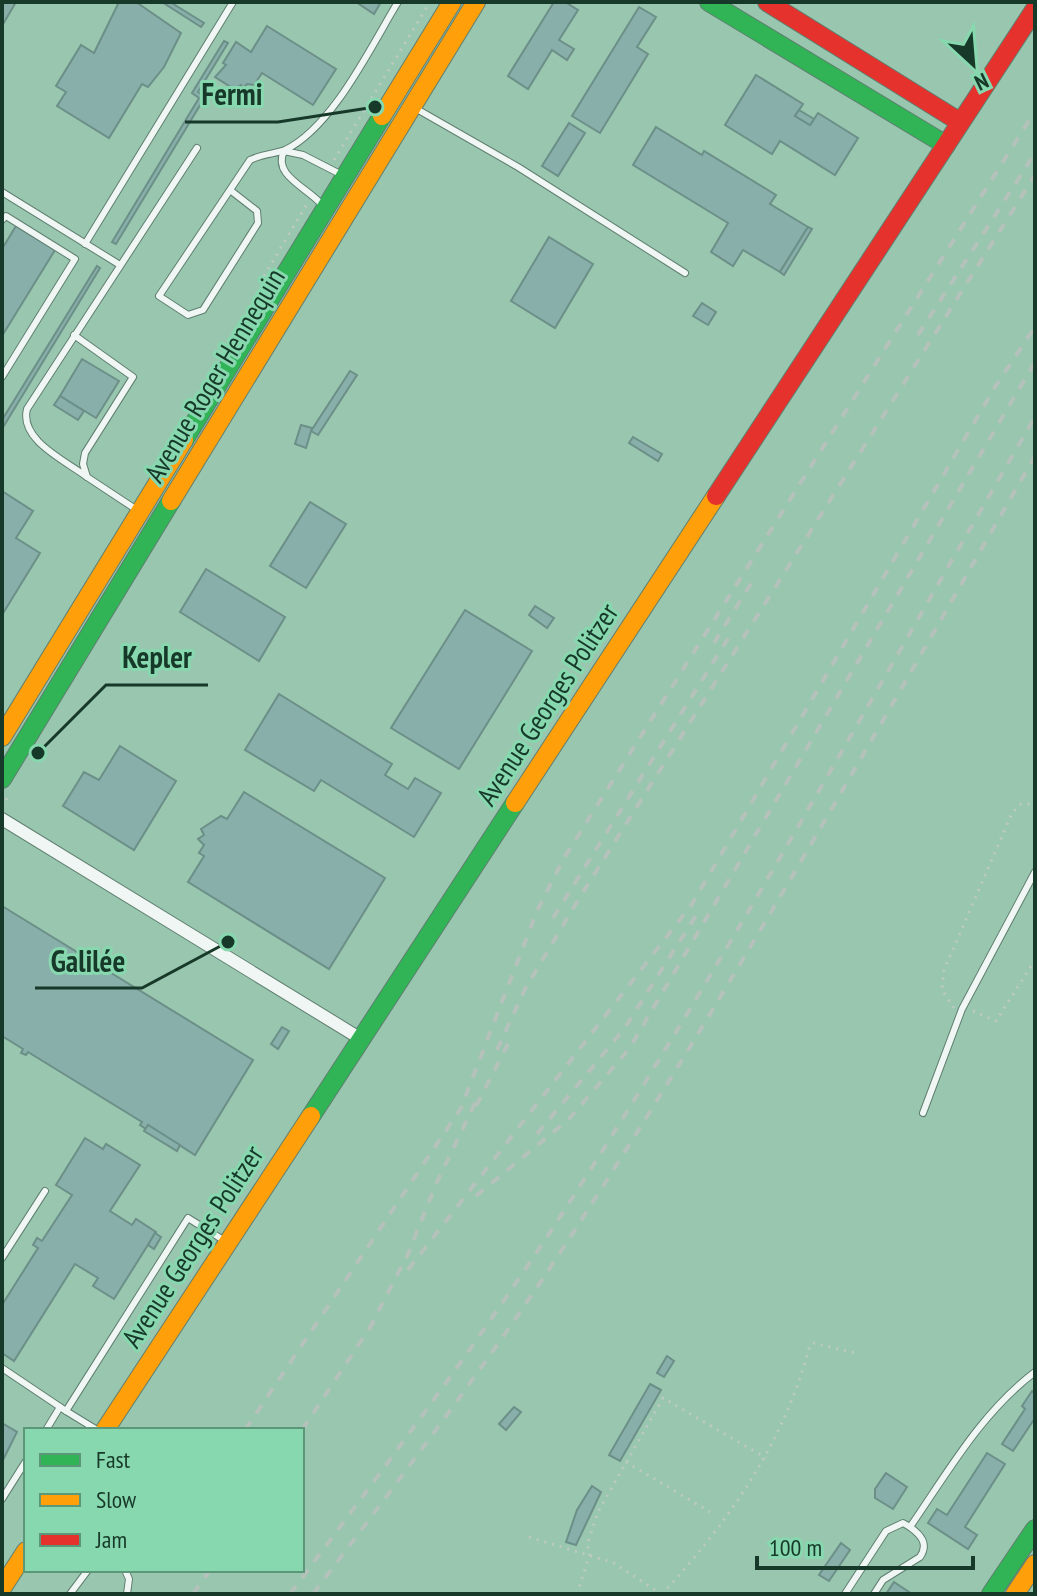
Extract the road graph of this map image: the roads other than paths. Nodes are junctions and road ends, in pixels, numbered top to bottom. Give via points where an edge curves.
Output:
1 (233, 2) edge
2 (398, 2) edge
3 (452, 2) edge
4 (476, 2) edge
5 (709, 2) edge
6 (767, 2) edge
7 (1035, 9) edge
8 (412, 106) junction
9 (960, 122) junction
10 (946, 145) junction
11 (197, 148) dead end
12 (284, 151) junction
13 (345, 177) junction
14 (230, 190) junction
15 (2, 192) edge
16 (325, 208) junction
17 (2, 220) edge
18 (85, 244) junction
19 (120, 265) junction
20 (685, 273) dead end
21 (74, 335) junction
22 (2, 377) edge
23 (87, 477) junction
24 (140, 512) junction
25 (2, 737) edge
26 (2, 779) edge
27 (2, 819) edge
28 (1035, 872) edge
29 (361, 1039) junction
30 (923, 1113) dead end
31 (45, 1191) dead end
32 (228, 1243) junction
33 (2, 1258) edge
34 (2, 1368) edge
35 (1035, 1372) edge
36 (63, 1409) junction
37 (48, 1428) edge
38 (94, 1428) edge
39 (106, 1428) edge
40 (24, 1464) edge
41 (2, 1499) edge
42 (910, 1527) junction
43 (1035, 1529) edge
44 (24, 1554) edge
45 (1035, 1564) edge
46 (86, 1572) edge
47 (126, 1572) edge
48 (2, 1588) edge
49 (70, 1594) edge
50 (127, 1594) edge
51 (845, 1594) edge
52 (874, 1594) edge
53 (991, 1594) edge
54 (1015, 1594) edge

1 - 18 lane
2 - 12 lane via 333,109
3 - 13 street, Avenue Roger Hennequin
4 - 8 street, Avenue Roger Hennequin
5 - 10 street
6 - 9 street
7 - 9 street, Avenue Georges Politzer
8 - 20 lane
8 - 26 street, Avenue Roger Hennequin
9 - 10 street, Avenue Georges Politzer
10 - 29 street, Avenue Georges Politzer
11 - 19 lane
12 - 13 lane
12 - 14 lane via 268,151 250,160
12 - 16 lane via 283,171
13 - 16 street, Avenue Roger Hennequin
14 - 14 lane via 159,296 188,315 203,310 258,223 257,211
15 - 18 lane
16 - 24 street, Avenue Roger Hennequin
17 - 22 lane via 6,216 75,259
18 - 19 lane
19 - 21 lane
21 - 23 lane via 24,418 29,433
21 - 23 lane via 133,377 85,453
23 - 24 lane
24 - 25 street, Avenue Roger Hennequin
27 - 29 street
28 - 30 lane via 962,1009
29 - 32 street, Avenue Georges Politzer
31 - 33 lane
32 - 36 lane via 188,1218
32 - 39 street, Avenue Georges Politzer
34 - 36 lane
35 - 42 lane via 974,1432
36 - 37 lane
36 - 38 lane
40 - 41 lane
42 - 51 lane via 903,1523 886,1531
42 - 52 lane via 920,1534 924,1550 883,1580
43 - 53 street
44 - 48 street
45 - 54 street
46 - 49 lane
47 - 50 lane

